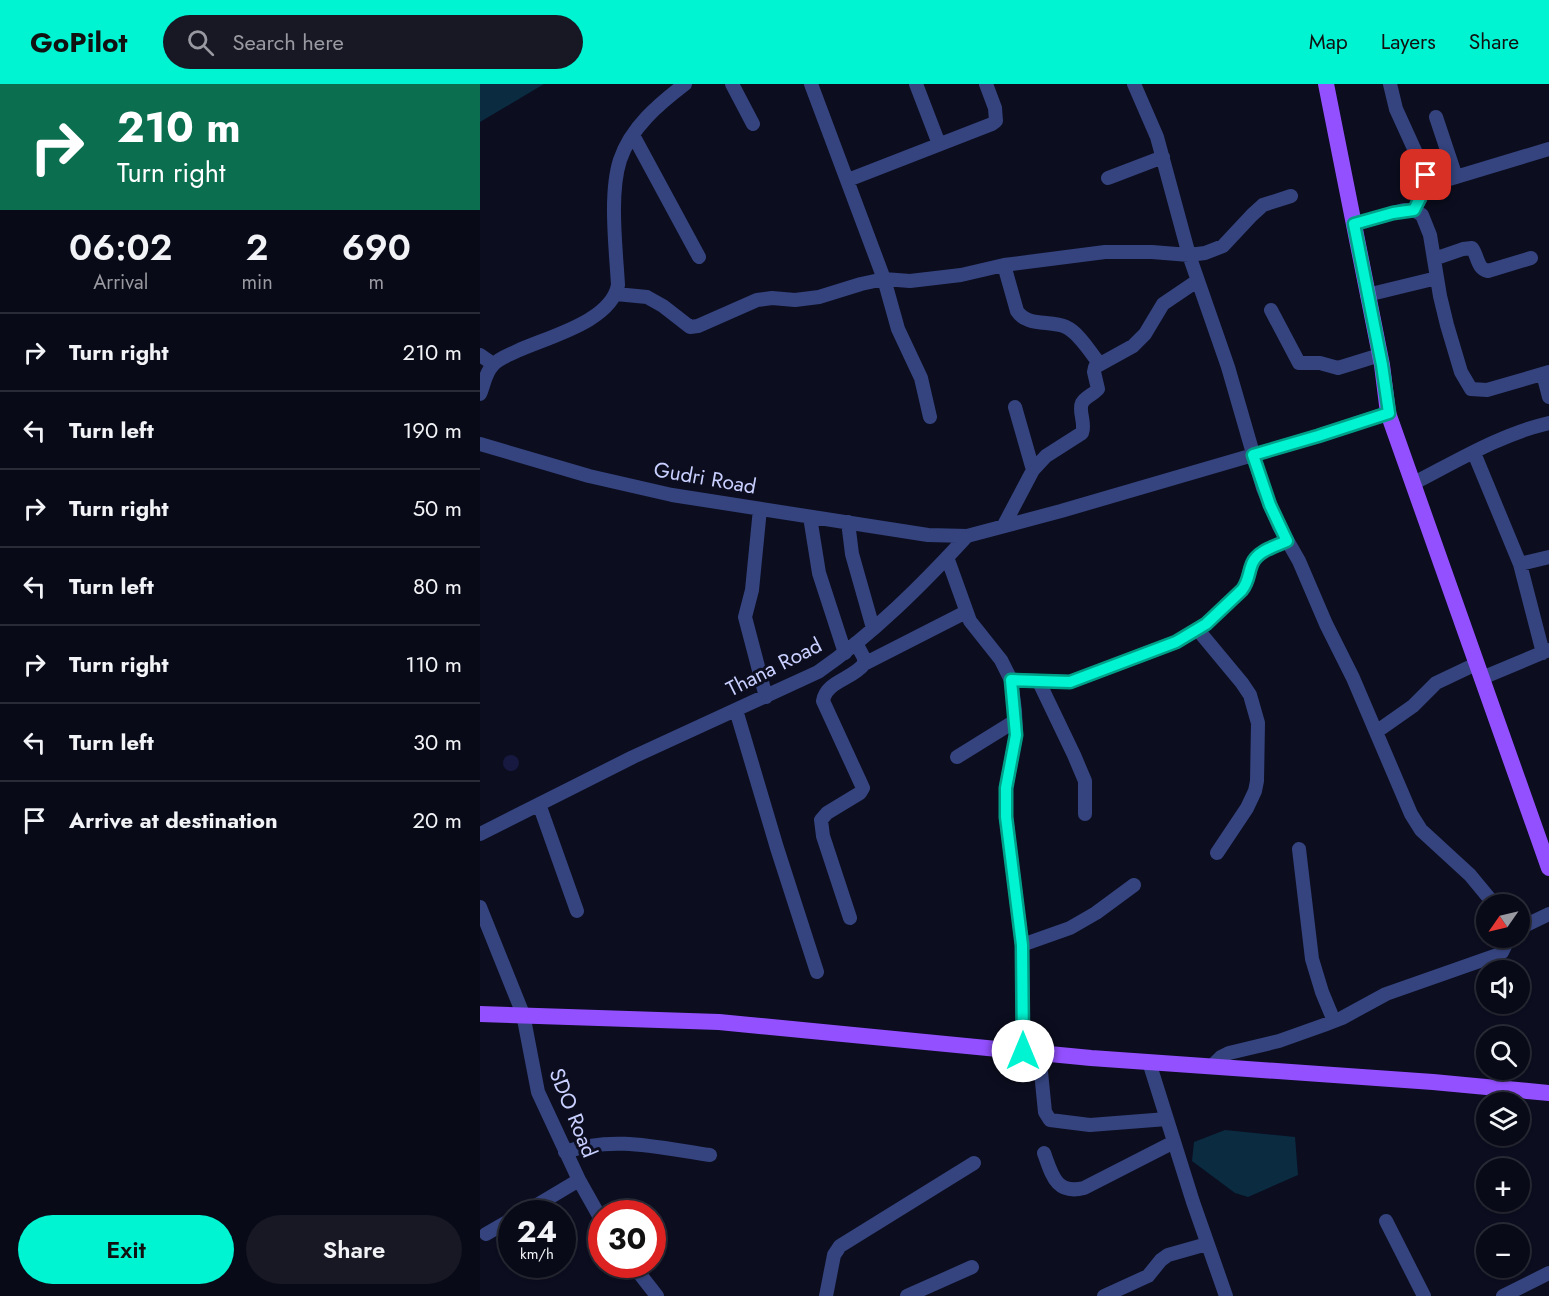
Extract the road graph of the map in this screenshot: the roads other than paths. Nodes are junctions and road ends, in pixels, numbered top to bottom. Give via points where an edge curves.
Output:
1 (686, 84) edge
2 (732, 84) edge
3 (811, 84) edge
4 (916, 84) edge
5 (986, 84) edge
6 (1134, 84) edge
7 (1326, 84) edge
8 (1390, 84) edge
9 (1436, 117) dead end
10 (753, 124) dead end
11 (633, 135) junction
12 (939, 144) junction
13 (1549, 149) edge
14 (1163, 157) junction
15 (1456, 177) junction
16 (1108, 178) dead end
17 (848, 180) junction
18 (1426, 186) junction
19 (1291, 196) dead end
20 (1414, 210) junction
21 (1354, 224) junction
22 (1188, 255) junction
23 (699, 257) dead end
24 (1531, 258) dead end
25 (1434, 259) junction
26 (1004, 265) junction
27 (1437, 278) junction
28 (884, 279) junction
29 (1197, 280) junction
30 (616, 294) junction
31 (1367, 296) junction
32 (1271, 310) dead end
33 (480, 355) edge
34 (1380, 355) junction
35 (1099, 363) junction
36 (493, 364) junction
37 (1546, 373) edge
38 (480, 394) edge
39 (1549, 397) edge
40 (1015, 407) dead end
41 (1389, 413) junction
42 (930, 417) dead end
43 (1549, 423) edge
44 (480, 444) edge
45 (1474, 453) junction
46 (1253, 455) junction
47 (1033, 470) junction
48 (1414, 483) junction
49 (759, 509) junction
50 (810, 517) junction
51 (848, 522) junction
52 (1004, 525) junction
53 (967, 536) junction
54 (1287, 541) junction
55 (1549, 557) edge
56 (947, 558) junction
57 (1520, 564) junction
58 (966, 612) junction
59 (873, 628) junction
60 (1198, 630) junction
61 (856, 643) junction
62 (1546, 651) edge
63 (845, 653) junction
64 (864, 664) junction
65 (1479, 671) junction
66 (1011, 680) junction
67 (1039, 682) junction
68 (766, 697) junction
69 (736, 710) junction
70 (1015, 721) junction
71 (1376, 732) junction
72 (957, 757) dead end
73 (539, 804) junction
74 (1085, 814) dead end
75 (480, 834) edge
76 (1299, 849) dead end
77 (1217, 853) dead end
78 (1549, 868) edge
79 (1134, 885) dead end
80 (1486, 894) edge
81 (480, 907) edge
82 (578, 911) dead end
83 (1549, 914) edge
84 (850, 918) dead end
85 (1530, 923) edge
86 (1022, 945) junction
87 (1504, 948) edge
88 (817, 972) dead end
89 (480, 1014) edge
90 (523, 1014) junction
91 (1334, 1021) junction
92 (1031, 1052) junction
93 (1149, 1062) junction
94 (1211, 1067) junction
95 (1549, 1093) edge
96 (1167, 1119) junction
97 (1174, 1142) junction
98 (565, 1152) junction
99 (1044, 1153) dead end
100 (710, 1155) dead end
101 (974, 1163) dead end
102 (579, 1180) junction
103 (545, 1200) edge
104 (590, 1200) edge
105 (1386, 1221) dead end
106 (498, 1227) edge
107 (486, 1234) dead end
108 (1207, 1244) junction
109 (972, 1267) dead end
110 (1549, 1273) edge
111 (643, 1278) edge
112 (657, 1296) edge
113 (826, 1296) edge
114 (907, 1296) edge
115 (1104, 1296) edge
116 (1226, 1296) edge
117 (1424, 1296) edge
118 (1503, 1296) edge

1 - 11 street via 662,102
2 - 10 street
3 - 17 street
4 - 12 street
5 - 12 street via 996,121
6 - 14 street
7 - 21 main road
8 - 18 street via 1396,109 1426,175
9 - 15 street
11 - 23 street
11 - 30 street via 615,179
12 - 17 street
13 - 15 street
14 - 16 street
14 - 22 street
15 - 18 street
17 - 28 street
18 - 20 street
19 - 22 street via 1263,205 1224,246
20 - 21 street
20 - 25 street via 1422,215
21 - 31 main road
22 - 26 street via 1105,252
22 - 29 street
24 - 25 street via 1488,271 1480,267 1472,248
25 - 27 street
26 - 28 street via 910,281
26 - 35 street via 1020,316 1068,328
27 - 31 street
27 - 37 street via 1461,372 1471,389 1487,390
28 - 30 street via 819,297 757,300 690,327 647,297
28 - 42 street via 898,329 925,390
29 - 35 street via 1163,304 1133,346
29 - 46 street via 1228,367
30 - 36 street via 592,318
31 - 34 main road
32 - 34 street via 1299,363 1338,368
33 - 36 street
34 - 41 main road
35 - 47 street via 1094,372 1098,389 1081,405 1082,433
36 - 38 street
37 - 39 street
40 - 47 street
41 - 46 street
41 - 48 main road
43 - 45 street
44 - 49 street, Gudri Road via 661,493
45 - 48 street
45 - 57 street
46 - 52 street
46 - 54 street
47 - 52 street
48 - 65 main road
49 - 50 street, Gudri Road
49 - 68 street via 752,590 745,616
50 - 51 street, Gudri Road
50 - 63 street via 819,573
51 - 53 street, Gudri Road via 927,535
51 - 59 street via 852,554
52 - 53 street
53 - 56 street, Thana Road
54 - 60 street via 1256,557 1247,584
54 - 71 street
55 - 57 street
56 - 58 street
56 - 59 street, Thana Road
57 - 62 street
58 - 64 street
58 - 66 street
59 - 61 street, Thana Road
60 - 67 street via 1081,679
60 - 77 street via 1250,695 1258,723 1256,791
61 - 63 street, Thana Road
61 - 64 street
62 - 65 street
63 - 68 street, Thana Road via 818,672
64 - 84 street via 830,688 823,701 863,788 821,820
65 - 71 street via 1436,683 1413,706
65 - 78 main road
66 - 67 street
66 - 70 street
67 - 74 street via 1084,781
68 - 69 street, Thana Road
69 - 73 street, Thana Road
69 - 88 street
70 - 72 street
70 - 86 street via 1006,817
71 - 80 street via 1421,830
73 - 75 street, Thana Road
73 - 82 street
76 - 91 street via 1312,959
79 - 86 street via 1071,928
81 - 90 street, SDO Road
83 - 85 street
86 - 92 street
87 - 91 street via 1497,955 1386,994
89 - 90 main road
90 - 92 main road via 719,1022
90 - 98 street, SDO Road via 538,1092
91 - 94 street via 1279,1041 1229,1053
92 - 93 main road
92 - 96 street via 1050,1120 1090,1125
93 - 94 main road
93 - 96 street
94 - 95 main road
96 - 97 street
97 - 99 street via 1075,1191 1057,1184
97 - 108 street
98 - 100 street via 621,1142
98 - 102 street, SDO Road
101 - 113 street via 840,1246 834,1255
102 - 103 street
102 - 104 street, SDO Road
105 - 117 street
106 - 107 street
108 - 115 street via 1168,1255 1148,1276
108 - 116 street
109 - 114 street
110 - 118 street
111 - 112 street

